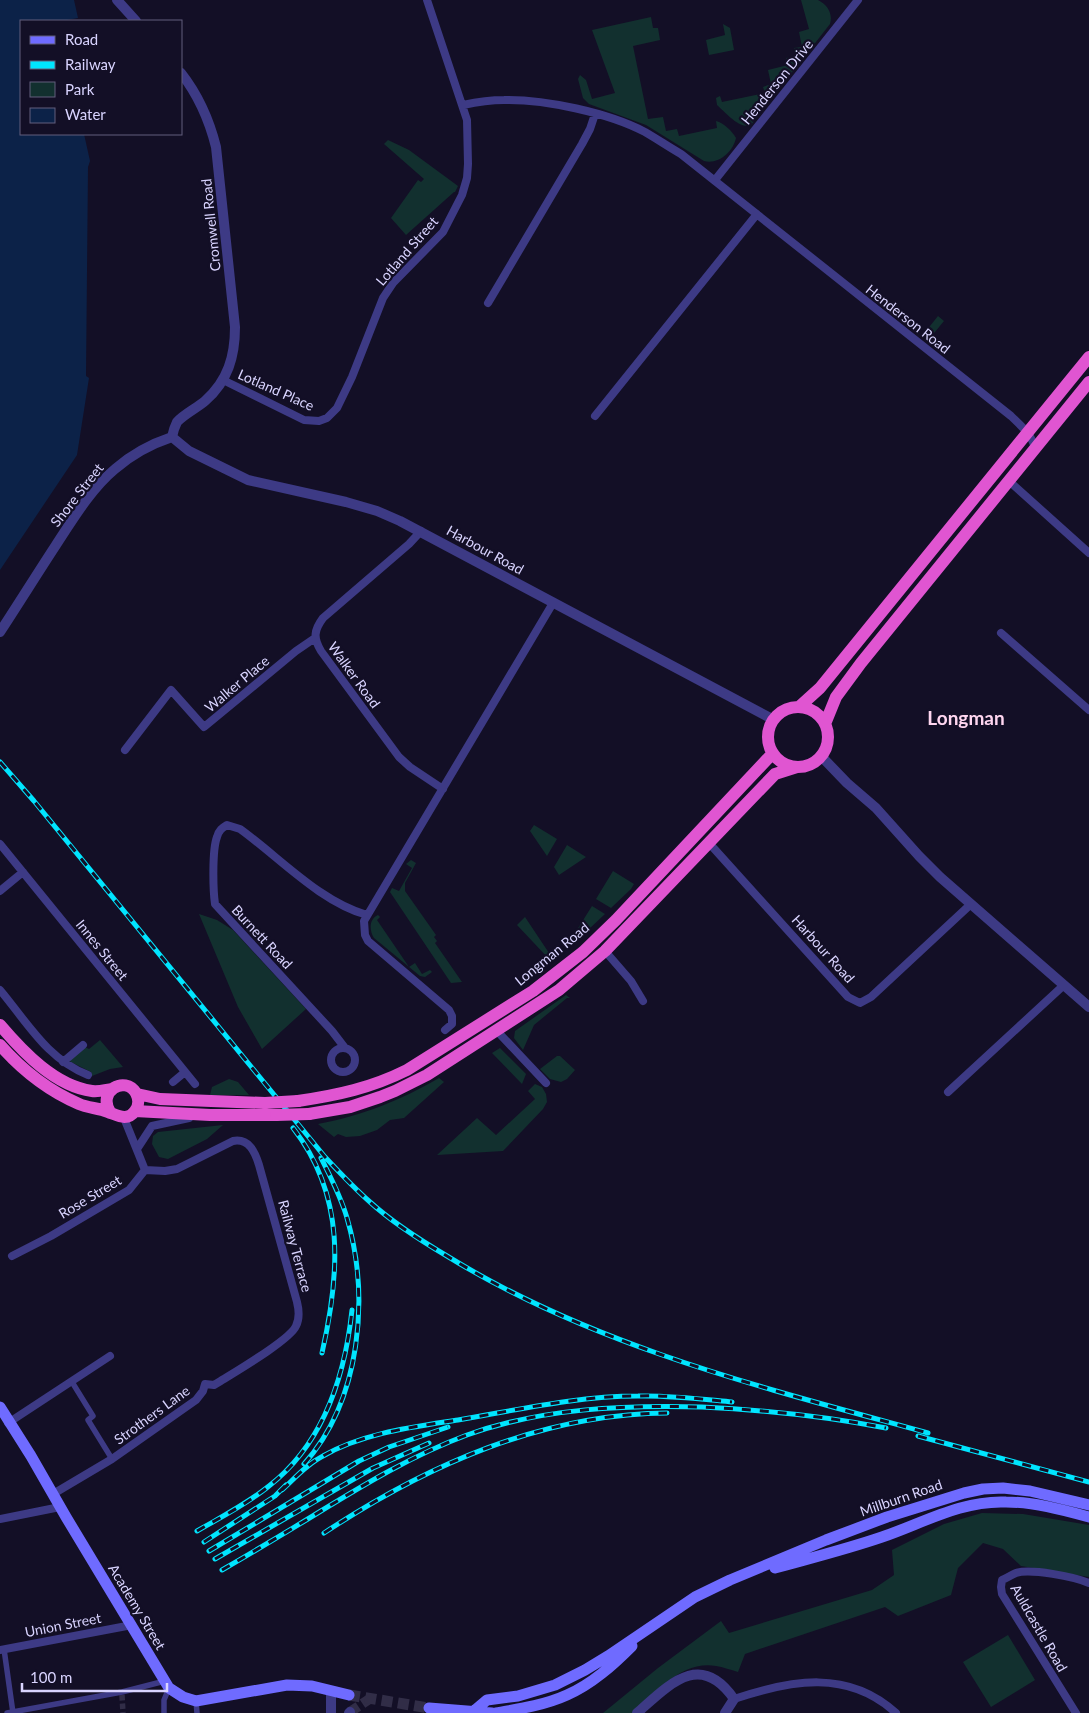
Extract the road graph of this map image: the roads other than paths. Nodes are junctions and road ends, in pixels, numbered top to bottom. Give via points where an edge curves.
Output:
1 (117, 0) edge
2 (427, 0) edge
3 (858, 0) edge
4 (135, 20) edge
5 (182, 73) edge
6 (463, 105) junction
7 (594, 114) junction
8 (715, 180) junction
9 (757, 214) junction
10 (488, 303) dead end
11 (1089, 357) edge
12 (223, 380) junction
13 (1089, 382) edge
14 (595, 416) dead end
15 (319, 420) joint
16 (1028, 432) junction
17 (172, 437) junction
18 (1035, 449) junction
19 (1009, 481) junction
20 (421, 531) junction
21 (1089, 553) edge
22 (553, 603) junction
23 (0, 632) edge
24 (1001, 632) dead end
25 (315, 638) junction
26 (799, 707) junction
27 (1089, 710) edge
28 (774, 720) junction
29 (825, 724) junction
30 (125, 750) dead end
31 (773, 753) junction
32 (821, 756) junction
33 (797, 767) junction
34 (442, 789) junction
35 (709, 843) junction
36 (0, 844) edge
37 (23, 872) junction
38 (0, 891) edge
39 (971, 904) junction
40 (367, 915) junction
41 (606, 951) junction
42 (1064, 985) junction
43 (0, 990) edge
44 (643, 1000) dead end
45 (1089, 1007) edge
46 (0, 1025) edge
47 (445, 1030) dead end
48 (497, 1031) junction
49 (0, 1044) edge
50 (83, 1046) dead end
51 (342, 1049) dead end
52 (62, 1062) junction
53 (185, 1072) junction
54 (88, 1075) dead end
55 (173, 1082) dead end
56 (546, 1083) dead end
57 (195, 1084) dead end
58 (112, 1089) junction
59 (948, 1092) dead end
60 (137, 1094) junction
61 (110, 1112) junction
62 (130, 1114) junction
63 (210, 1115) junction
64 (137, 1149) junction
65 (145, 1170) junction
66 (12, 1256) dead end
67 (284, 1338) joint
68 (110, 1356) dead end
69 (72, 1382) junction
70 (0, 1408) edge
71 (8, 1423) junction
72 (112, 1459) junction
73 (53, 1494) junction
74 (1089, 1504) edge
75 (60, 1507) junction
76 (1089, 1517) edge
77 (0, 1518) edge
78 (730, 1580) junction
79 (1089, 1583) edge
80 (132, 1624) junction
81 (653, 1626) junction
82 (2, 1649) edge
83 (167, 1685) junction
84 (332, 1691) junction
85 (349, 1695) tunnel mouth
86 (734, 1699) junction
87 (196, 1707) edge
88 (429, 1708) dead end
89 (474, 1711) junction
90 (11, 1713) edge
91 (164, 1713) edge
92 (331, 1713) edge
93 (494, 1713) edge
94 (637, 1713) edge
95 (725, 1713) edge
96 (896, 1713) edge
97 (1076, 1713) edge

1 - 4 street
2 - 6 street, Lotland Street
3 - 8 street, Henderson Drive
5 - 12 street, Cromwell Road via 202,103 216,148 235,327 234,352
6 - 7 street, Henderson Road via 485,100 536,102
6 - 15 street, Lotland Street via 468,134 468,164 456,209 443,232 387,291 343,398 332,414
7 - 8 street, Henderson Road via 644,132
7 - 10 street via 582,144
8 - 9 street, Henderson Road
9 - 14 street
9 - 16 street, Henderson Road
11 - 16 highway
12 - 15 street, Lotland Place via 300,418
12 - 17 street via 206,400 178,422
13 - 18 highway
16 - 18 street, Henderson Road
16 - 26 highway via 820,688
17 - 20 street, Harbour Road via 189,451 248,480 377,511
17 - 23 street, Shore Street via 131,457 114,469 98,487 74,518
18 - 19 highway
19 - 21 street
19 - 29 highway via 846,683 836,697
20 - 22 street, Harbour Road
20 - 25 street, Walker Road via 323,618 317,625
22 - 28 street, Harbour Road
22 - 34 street
24 - 27 street
25 - 30 street, Walker Place via 204,727 171,690
25 - 34 street, Walker Road via 321,651 399,756
26 - 28 highway via 790,708
26 - 29 highway via 814,712
28 - 31 highway via 768,736
29 - 32 highway via 828,740
31 - 33 highway via 779,760
31 - 60 highway, Longman Road, bridge via 583,952 549,980 407,1070 344,1094 298,1101 160,1099
32 - 33 highway via 806,766
32 - 39 street via 876,808 918,856
33 - 35 highway via 775,774
34 - 40 street
35 - 39 street, Harbour Road via 848,997 860,1003 871,997
35 - 41 highway
36 - 37 street, Innes Street
37 - 38 street
37 - 53 street, Innes Street
39 - 42 street
40 - 47 street via 364,935 368,941 449,1010 452,1024
40 - 51 street, Burnett Road via 355,912 306,882 240,829 228,825 216,837 215,904 339,1039
41 - 44 street
41 - 48 highway via 559,990
42 - 45 street
42 - 59 street
43 - 52 street via 49,1051
46 - 58 highway via 38,1064 66,1082 94,1091
48 - 56 street
48 - 63 highway, bridge via 427,1074 380,1097 350,1106 309,1114
49 - 61 highway via 28,1072 58,1094 81,1105
50 - 52 street
52 - 54 street
53 - 55 street
53 - 57 street, Innes Street
58 - 60 highway via 125,1086
58 - 61 highway via 106,1098
60 - 62 highway via 138,1103
61 - 62 highway via 119,1117
62 - 63 highway
62 - 64 street
63 - 64 street via 152,1126
64 - 65 street
65 - 66 street, Rose Street via 129,1190
65 - 67 street, Railway Terrace via 177,1169 233,1141 249,1144 257,1156 299,1312 296,1326
67 - 72 street, Strothers Lane via 220,1382 205,1384 196,1400
68 - 69 street
69 - 71 street
69 - 72 street via 93,1416 88,1420
70 - 71 main road, Academy Street
71 - 73 main road, Academy Street
72 - 73 street, Strothers Lane
73 - 75 main road, Academy Street
74 - 78 main road, Millburn Road via 1003,1488 964,1493 826,1540
75 - 77 street
75 - 80 main road, Academy Street
76 - 78 main road, Millburn Road via 1005,1501 958,1508 881,1537
78 - 81 main road, Millburn Road via 695,1597
79 - 97 street, Auldcastle Road via 1037,1572 1017,1572 1002,1580 1001,1587 1002,1594
80 - 82 street, Union Street
80 - 83 main road, Academy Street
81 - 89 main road, Millburn Road via 585,1670 555,1685 518,1696 487,1700
81 - 93 main road, Millburn Road via 612,1666 577,1690 545,1703
82 - 90 street
83 - 87 main road
83 - 90 street
83 - 91 street
84 - 85 main road
84 - 87 main road via 287,1685
84 - 92 street
86 - 94 street via 729,1691 709,1676 689,1675 676,1680
86 - 95 street
86 - 96 street via 789,1685 837,1683 864,1692
88 - 89 main road, Millburn Road
89 - 93 main road, Millburn Road

